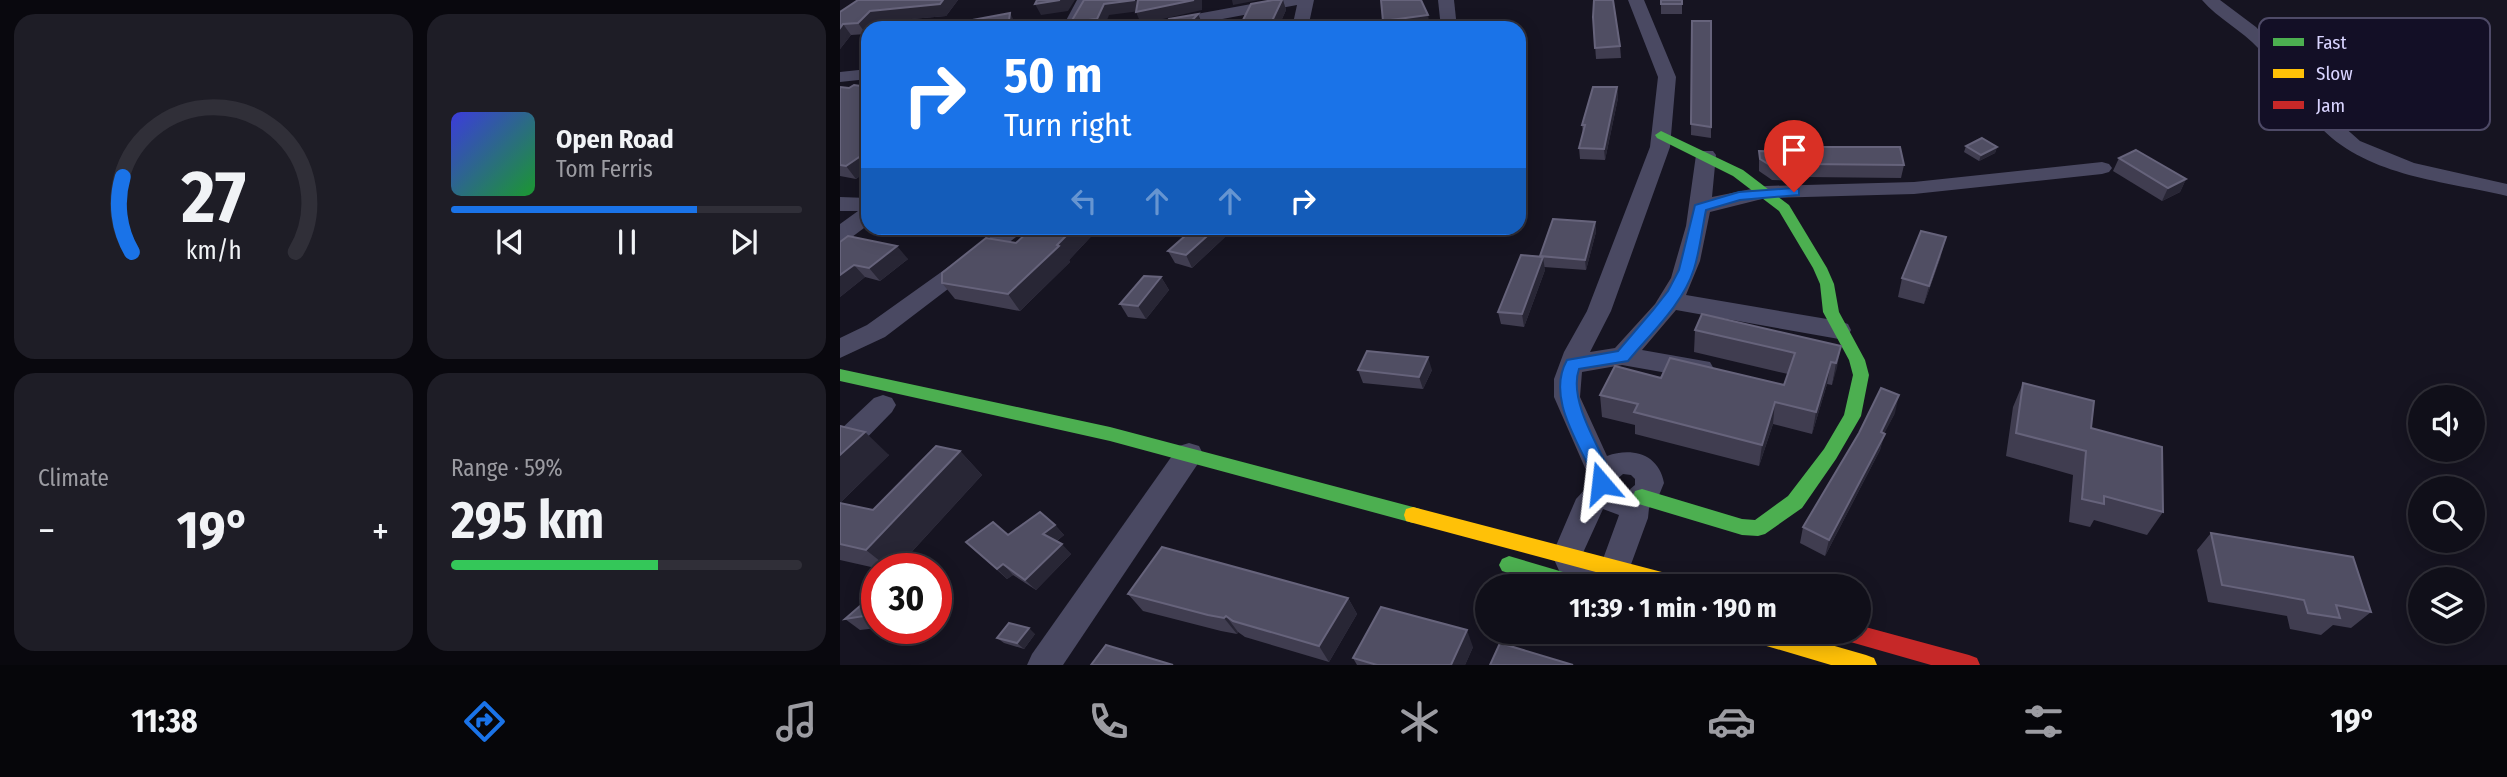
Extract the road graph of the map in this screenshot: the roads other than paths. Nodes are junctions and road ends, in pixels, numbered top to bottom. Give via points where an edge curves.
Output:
1 (1085, 0) edge
2 (1300, 0) edge
3 (1306, 0) edge
4 (1446, 0) edge
5 (1636, 0) edge
6 (2210, 0) edge
7 (1074, 21) edge
8 (1185, 21) edge
9 (1302, 21) edge
10 (1448, 21) edge
11 (2259, 40) edge
12 (861, 76) edge
13 (840, 77) edge
14 (2338, 130) edge
15 (1661, 135) junction
16 (1706, 155) junction
17 (2102, 168) dead end
18 (2507, 190) edge
19 (1766, 192) junction
20 (840, 204) edge
21 (861, 205) edge
22 (1699, 208) junction
23 (861, 219) edge
24 (840, 235) edge
25 (1007, 235) edge
26 (1669, 300) junction
27 (1839, 330) junction
28 (840, 349) edge
29 (1622, 356) junction
30 (1572, 364) junction
31 (1719, 373) edge
32 (840, 375) edge
33 (882, 405) dead end
34 (840, 447) edge
35 (1179, 469) junction
36 (1602, 483) junction
37 (1639, 499) junction
38 (1567, 555) junction
39 (1493, 561) dead end
40 (1615, 568) junction
41 (1539, 574) edge
42 (1576, 574) edge
43 (1604, 574) edge
44 (1637, 574) edge
45 (1871, 638) edge
46 (1794, 644) edge
47 (1044, 665) edge
48 (1867, 665) edge
49 (1969, 665) edge

1 - 7 street
2 - 8 street
3 - 9 street
4 - 10 street
5 - 15 street via 1667,77
6 - 11 street
12 - 13 street
14 - 18 street via 2353,145 2400,165
15 - 16 main road
15 - 30 street via 1599,311
16 - 19 main road
16 - 22 street
17 - 19 street via 1914,188
19 - 22 street
19 - 27 main road via 1784,208 1820,268
20 - 21 street
22 - 26 street via 1686,270
23 - 24 street
25 - 28 street via 876,331
26 - 27 street
26 - 29 street
27 - 37 main road via 1857,360 1860,390 1852,416 1830,454 1795,502 1758,528 1710,520
29 - 30 street
29 - 31 street
30 - 36 street via 1567,397
32 - 35 main road via 1110,434
33 - 34 street
35 - 38 main road
35 - 47 street
36 - 37 street via 1605,495 1619,503
36 - 37 street via 1613,466 1636,463 1648,472 1650,485
36 - 38 street
37 - 40 street
38 - 40 main road
38 - 42 street
39 - 41 main road
40 - 43 street
40 - 44 main road
45 - 49 main road
46 - 48 main road

